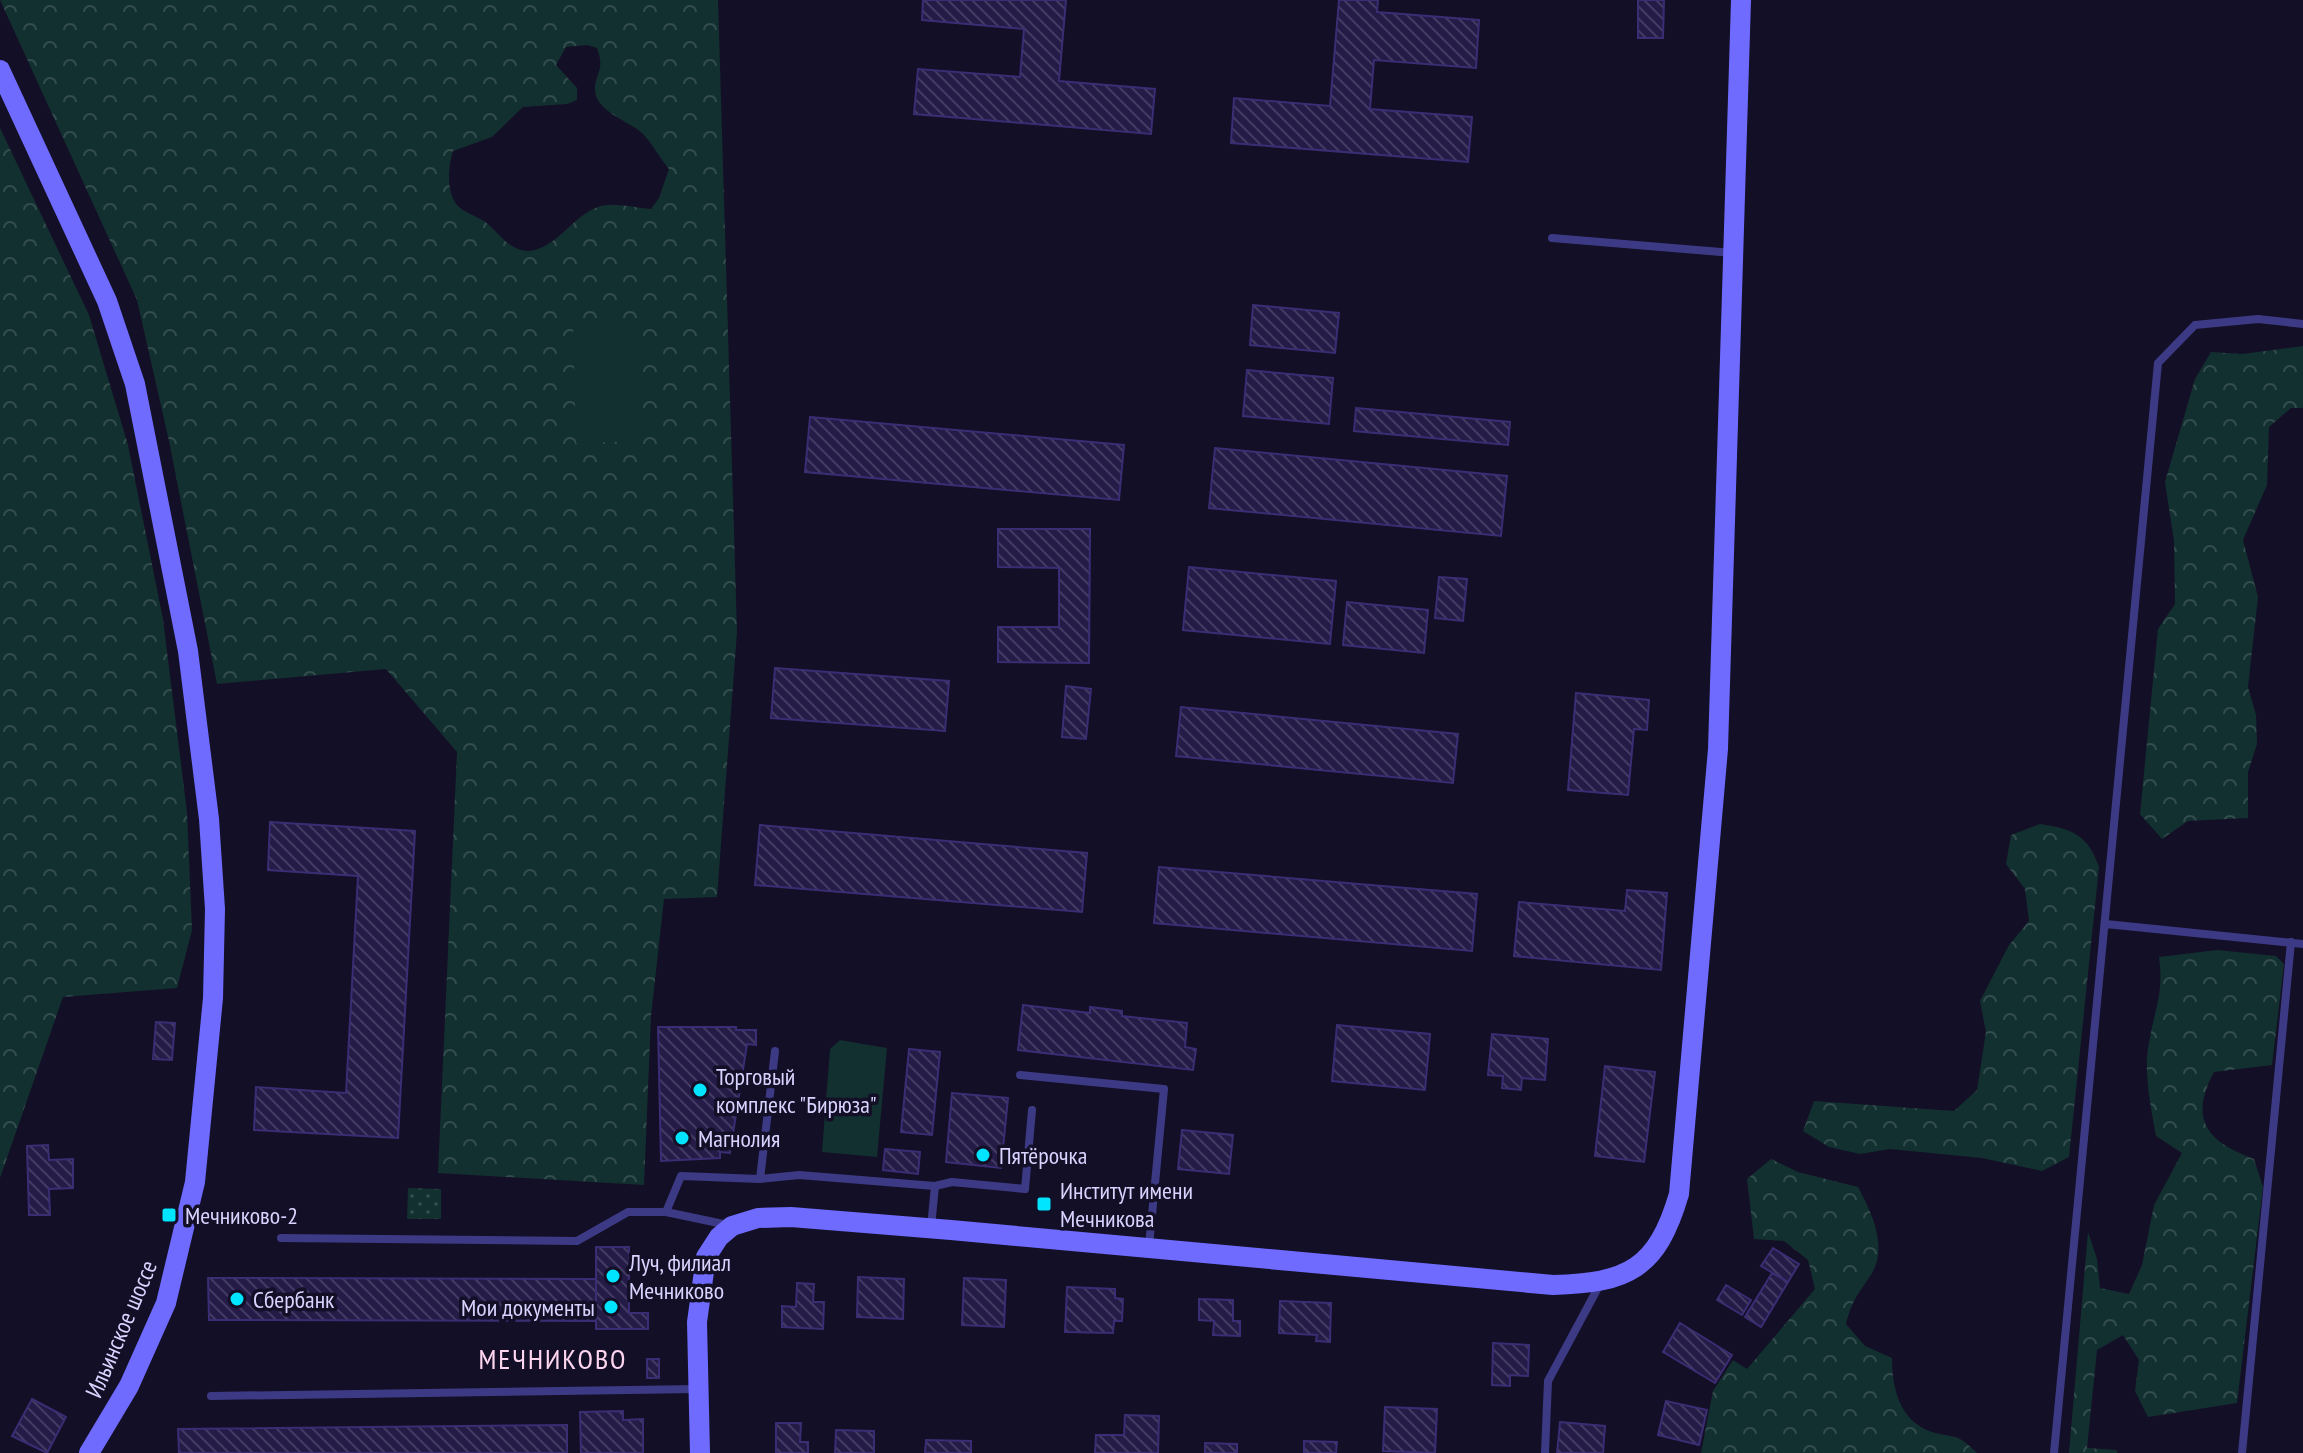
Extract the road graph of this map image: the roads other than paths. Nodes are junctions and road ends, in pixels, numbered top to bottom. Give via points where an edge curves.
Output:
1 (1741, 0) edge
2 (0, 70) edge
3 (1552, 238) dead end
4 (1734, 253) junction
5 (2303, 324) edge
6 (2106, 924) junction
7 (2291, 942) junction
8 (2303, 944) edge
9 (775, 1051) dead end
10 (1020, 1075) dead end
11 (1032, 1110) dead end
12 (760, 1179) junction
13 (935, 1186) junction
14 (666, 1212) junction
15 (732, 1226) junction
16 (931, 1228) junction
17 (281, 1238) dead end
18 (1149, 1247) junction
19 (1600, 1284) junction
20 (698, 1389) junction
21 (211, 1396) dead end
22 (89, 1453) edge
23 (700, 1453) edge
24 (1545, 1453) edge
25 (2054, 1453) edge
26 (2242, 1453) edge

1 - 4 main road
2 - 22 main road, Ильинское шоссе via 107,301 135,384 188,651 215,909 201,1137 187,1221 166,1303 129,1386
3 - 4 lane
4 - 19 main road via 1718,749 1679,1194 1669,1227 1653,1250 1632,1271
5 - 6 lane via 2258,319 2195,325 2158,363
6 - 7 lane
6 - 25 lane
7 - 8 lane
7 - 26 lane
9 - 12 lane
10 - 18 lane via 1164,1089
11 - 13 lane via 1025,1189 952,1182
12 - 13 lane via 799,1175
12 - 14 lane via 681,1176
13 - 16 lane
14 - 15 lane
14 - 17 lane via 628,1212 577,1241
15 - 16 main road via 791,1217
15 - 20 main road via 706,1257 700,1284
16 - 18 main road
18 - 19 main road via 1553,1285
19 - 24 lane via 1548,1381
20 - 21 lane
20 - 23 main road

